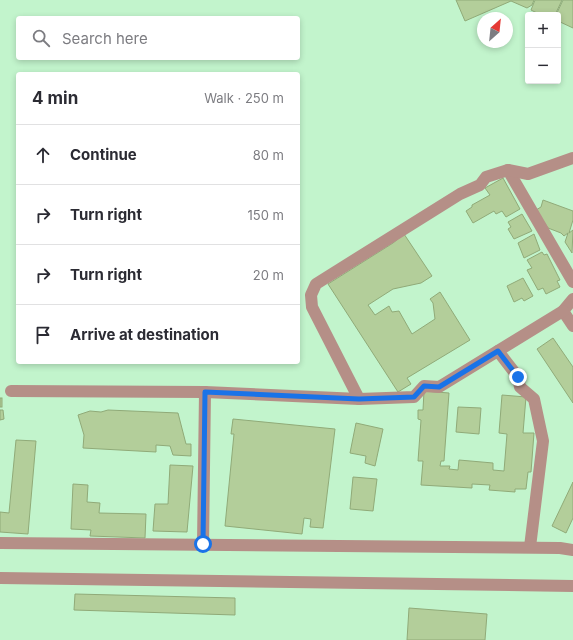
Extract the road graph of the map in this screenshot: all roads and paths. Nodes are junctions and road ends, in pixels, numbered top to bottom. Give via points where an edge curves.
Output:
1 (573, 158) edge
2 (508, 170) junction
3 (573, 282) edge
4 (573, 299) edge
5 (563, 310) junction
6 (573, 326) edge
7 (498, 351) junction
8 (11, 391) dead end
9 (205, 392) junction
10 (359, 399) junction
11 (0, 543) edge
12 (203, 544) junction
13 (530, 547) junction
14 (573, 550) edge
15 (0, 578) edge
16 (573, 586) edge

1 - 2 street via 528,174
2 - 3 street
2 - 10 street via 486,177 480,185 460,194 316,284 311,295 312,307
4 - 5 street
5 - 6 street
5 - 7 street
7 - 10 street via 439,387 424,386 414,397
7 - 13 street via 518,377 520,387 534,399 543,441
8 - 9 street
9 - 10 street
9 - 12 street
11 - 12 street
12 - 13 street
13 - 14 street
15 - 16 street

